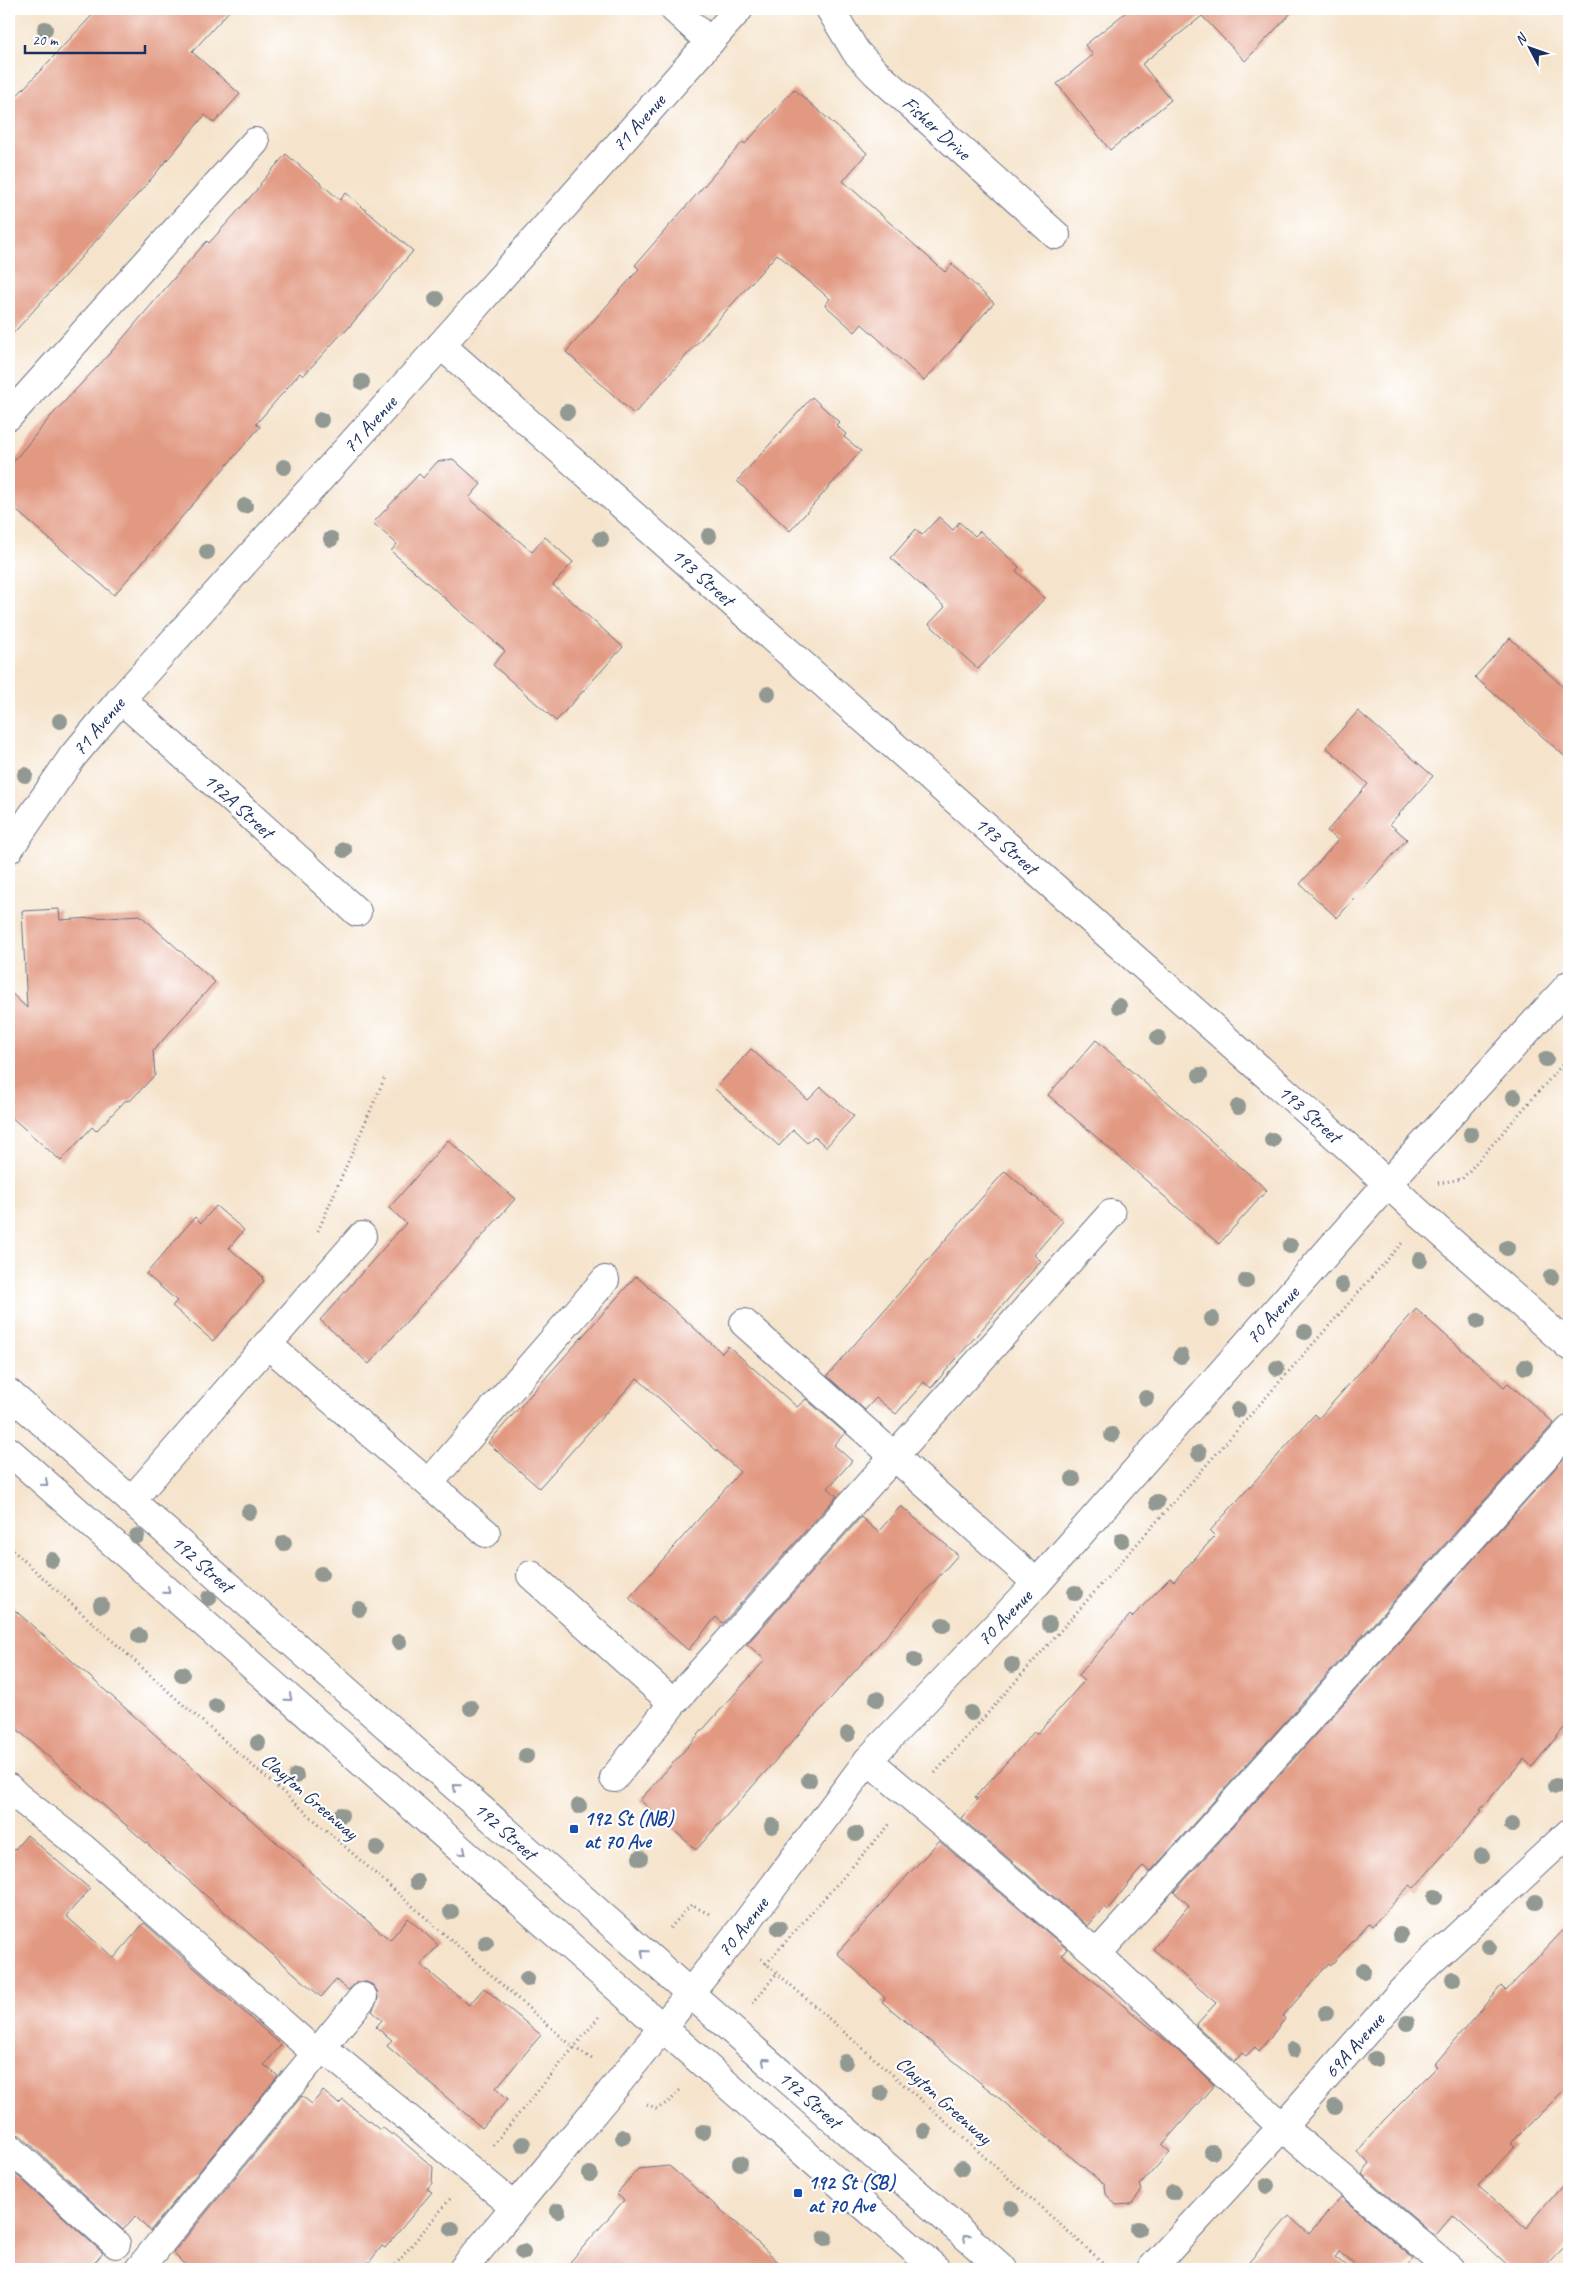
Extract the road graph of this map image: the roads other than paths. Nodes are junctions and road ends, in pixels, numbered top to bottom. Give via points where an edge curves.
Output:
1 (674, 9) edge
2 (739, 9) edge
3 (830, 9) edge
4 (710, 42) junction
5 (255, 142) dead end
6 (1056, 235) dead end
7 (441, 346) junction
8 (9, 416) edge
9 (121, 699) junction
10 (9, 849) edge
11 (357, 912) dead end
12 (1569, 985) edge
13 (1388, 1184) junction
14 (1111, 1214) dead end
15 (362, 1236) dead end
16 (605, 1280) dead end
17 (744, 1323) dead end
18 (267, 1344) junction
19 (1569, 1346) edge
20 (9, 1393) edge
21 (1569, 1430) edge
22 (9, 1451) edge
23 (894, 1456) junction
24 (428, 1483) junction
25 (131, 1501) junction
26 (486, 1533) dead end
27 (531, 1575) dead end
28 (1037, 1583) junction
29 (673, 1703) junction
30 (868, 1760) junction
31 (614, 1778) dead end
32 (11, 1797) edge
33 (1569, 1833) edge
34 (1098, 1954) junction
35 (689, 1993) junction
36 (363, 1997) dead end
37 (662, 2028) junction
38 (319, 2050) junction
39 (1282, 2128) junction
40 (9, 2147) edge
41 (514, 2206) junction
42 (116, 2244) dead end
43 (138, 2269) edge
44 (463, 2269) edge
45 (936, 2269) edge
46 (1003, 2269) edge
47 (1151, 2269) edge
48 (1450, 2269) edge

1 - 4 street
2 - 4 street, 71 Avenue
3 - 6 street, Fisher Drive via 856,52 876,73
4 - 7 street, 71 Avenue
5 - 8 street
7 - 9 street, 71 Avenue
7 - 13 street, 193 Street
9 - 10 street, 71 Avenue via 73,756
9 - 11 street, 192A Street
12 - 13 street, 70 Avenue
13 - 19 street, 193 Street
13 - 28 street, 70 Avenue
14 - 23 street
15 - 18 street
16 - 24 street
17 - 23 street
18 - 24 street
18 - 25 street
20 - 25 street, 192 Street
21 - 34 street
22 -> 37 street
23 - 28 street
23 - 29 street
24 - 26 street
35 -> 25 street, 192 Street
27 - 29 street
28 - 30 street, 70 Avenue
29 - 31 street
30 - 34 street
30 - 35 street, 70 Avenue
32 - 38 street via 83,1848
33 - 39 street, 69A Avenue via 1428,1964
34 - 39 street
35 - 37 street, 70 Avenue
46 -> 35 street, 192 Street
36 - 38 street
37 - 41 street, 70 Avenue
37 - 45 street
38 - 41 street
38 - 43 street
39 - 47 street, 69A Avenue
39 - 48 street
40 - 42 street
41 - 44 street, 70 Avenue

